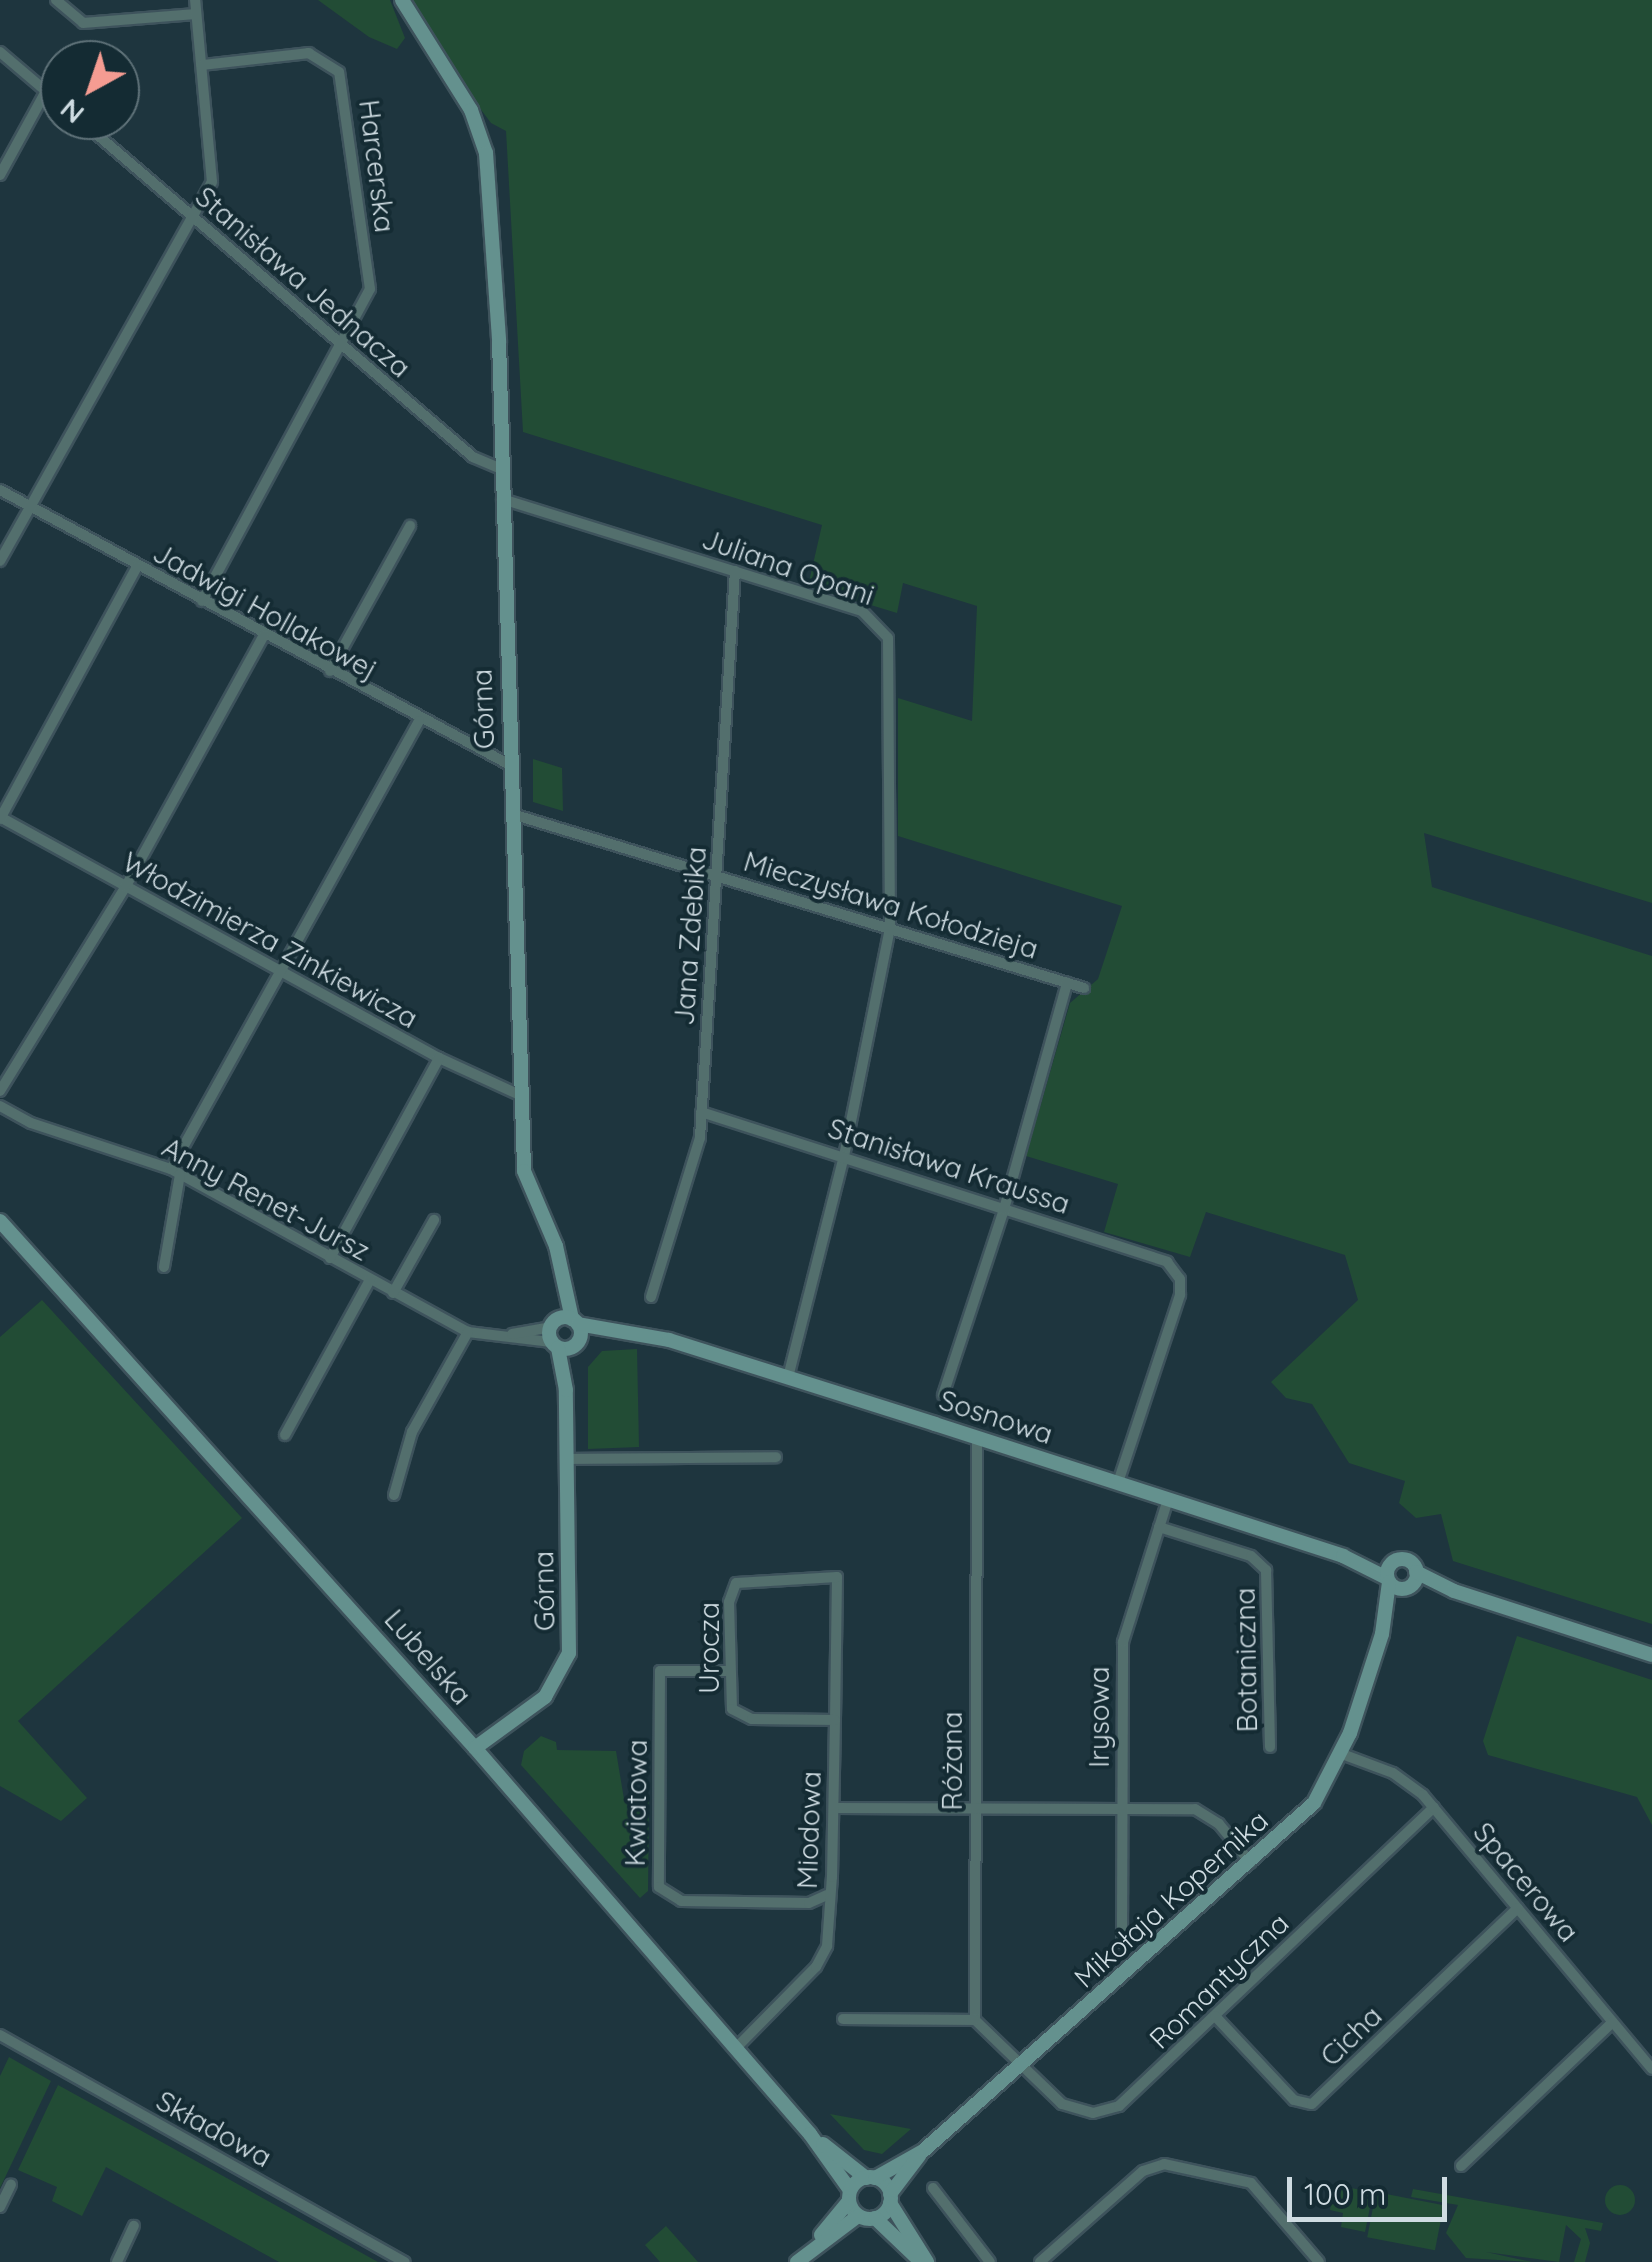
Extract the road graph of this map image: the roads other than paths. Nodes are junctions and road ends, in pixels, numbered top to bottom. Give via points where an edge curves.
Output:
1 (56, 0) edge
2 (194, 0) edge
3 (402, 0) edge
4 (196, 14) junction
5 (0, 52) edge
6 (202, 65) junction
7 (40, 87) edge
8 (40, 103) edge
9 (103, 140) edge
10 (0, 175) edge
11 (191, 215) junction
12 (342, 345) junction
13 (502, 469) junction
14 (0, 490) edge
15 (502, 499) junction
16 (30, 506) junction
17 (410, 526) dead end
18 (0, 562) edge
19 (138, 567) junction
20 (735, 571) junction
21 (202, 602) junction
22 (264, 636) junction
23 (330, 672) junction
24 (419, 721) junction
25 (510, 765) junction
26 (512, 814) junction
27 (0, 818) edge
28 (718, 874) junction
29 (126, 886) junction
30 (890, 928) junction
31 (281, 971) junction
32 (1067, 983) junction
33 (1084, 988) dead end
34 (440, 1058) junction
35 (0, 1091) edge
36 (522, 1096) junction
37 (0, 1106) edge
38 (702, 1112) junction
39 (844, 1156) junction
40 (175, 1172) junction
41 (1004, 1209) junction
42 (434, 1220) dead end
43 (0, 1221) edge
44 (330, 1258) junction
45 (164, 1266) dead end
46 (370, 1280) junction
47 (394, 1293) junction
48 (651, 1297) dead end
49 (468, 1332) junction
50 (565, 1333) junction
51 (788, 1378) junction
52 (943, 1395) dead end
53 (285, 1435) dead end
54 (978, 1438) junction
55 (776, 1457) dead end
56 (568, 1459) junction
57 (1118, 1483) junction
58 (394, 1495) dead end
59 (1168, 1499) junction
60 (1159, 1527) junction
61 (1343, 1556) junction
62 (1392, 1562) junction
63 (837, 1577) joint
64 (1388, 1580) junction
65 (1411, 1582) junction
66 (1382, 1634) junction
67 (1652, 1654) edge
68 (728, 1671) junction
69 (835, 1720) junction
70 (475, 1748) junction
71 (1270, 1748) dead end
72 (1342, 1754) junction
73 (1122, 1805) junction
74 (1434, 1807) junction
75 (834, 1808) junction
76 (974, 1808) junction
77 (1250, 1862) junction
78 (827, 1895) junction
79 (1518, 1908) junction
80 (1122, 1942) dead end
81 (1214, 2016) junction
82 (843, 2019) dead end
83 (975, 2020) junction
84 (1613, 2022) junction
85 (0, 2036) edge
86 (736, 2048) junction
87 (1021, 2066) junction
88 (1652, 2069) edge
89 (810, 2134) junction
90 (923, 2151) junction
91 (1462, 2166) dead end
92 (871, 2178) junction
93 (11, 2184) dead end
94 (933, 2188) dead end
95 (850, 2196) junction
96 (890, 2198) junction
97 (0, 2208) edge
98 (858, 2216) junction
99 (875, 2218) junction
100 (134, 2226) dead end
101 (800, 2259) edge
102 (117, 2262) edge
103 (405, 2262) edge
104 (924, 2262) edge
105 (990, 2262) edge
106 (1040, 2262) edge
107 (1319, 2262) edge

1 - 4 street via 83,22
2 - 4 street
3 - 13 street, Górna via 482,137 498,314
4 - 6 street
5 - 7 street
6 - 11 street via 213,172
6 - 12 street, Harcerska via 309,53 339,72 370,288
8 - 10 street
9 - 11 street, Stanisława Jednacza
11 - 12 street, Stanisława Jednacza
11 - 16 street
12 - 13 street, Stanisława Jednacza via 473,457
12 - 21 street, Harcerska
13 - 15 street, Górna
14 - 16 street, Jadwigi Hollakowej
15 - 20 street, Juliana Opani
15 - 25 street, Górna
16 - 18 street
16 - 19 street, Jadwigi Hollakowej
17 - 23 street
19 - 21 street, Jadwigi Hollakowej
19 - 27 street
20 - 28 street, Jana Zdebika
20 - 30 street, Juliana Opani via 862,611 888,638
21 - 22 street, Jadwigi Hollakowej
22 - 23 street, Jadwigi Hollakowej
22 - 29 street
23 - 24 street, Jadwigi Hollakowej
24 - 25 street, Jadwigi Hollakowej
24 - 31 street
25 - 26 street, Górna
26 - 28 street, Mieczysława Kołodzieja
26 - 36 street, Górna
27 - 29 street, Włodzimierza Zinkiewicza
28 - 30 street, Mieczysława Kołodzieja
28 - 38 street, Jana Zdebika
29 - 31 street, Włodzimierza Zinkiewicza
29 - 35 street
30 - 32 street, Mieczysława Kołodzieja
30 - 39 street, Juliana Opani
31 - 34 street, Włodzimierza Zinkiewicza
31 - 40 street
32 - 33 street, Mieczysława Kołodzieja
32 - 41 street
34 - 36 street, Włodzimierza Zinkiewicza
34 - 44 street
36 - 50 street, Górna via 529,1194 562,1272
37 - 40 street, Anny Renet-Jursz
38 - 39 street, Stanisława Kraussa
38 - 48 street, Jana Zdebika
39 - 41 street, Stanisława Kraussa
39 - 51 street, Juliana Opani
40 - 44 street, Anny Renet-Jursz
40 - 45 street
41 - 52 street
41 - 57 street, Stanisława Kraussa via 1158,1256 1176,1273 1180,1295
42 - 47 street
43 - 70 street, Lubelska
44 - 46 street, Anny Renet-Jursz
46 - 47 street, Anny Renet-Jursz
46 - 53 street
47 - 49 street, Anny Renet-Jursz
49 - 50 street, Anny Renet-Jursz
49 - 58 street via 412,1432
50 - 51 street, Sosnowa via 631,1333
50 - 56 street, Górna
51 - 54 street, Sosnowa
54 - 57 street, Sosnowa
54 - 76 street, Różana
55 - 56 street
56 - 70 street, Górna via 566,1662 545,1697
57 - 59 street, Sosnowa
59 - 60 street, Irysowa
59 - 61 street, Sosnowa
60 - 71 street, Botaniczna via 1251,1556 1266,1570
60 - 73 street, Irysowa via 1123,1642
61 - 62 street, Sosnowa
61 - 64 street, Sosnowa
62 - 64 street, Mikołaja Kopernika
62 - 65 street, Sosnowa via 1405,1560
63 - 68 street, Urocza via 736,1584 729,1602
63 - 69 street, Miodowa
64 - 65 street, Sosnowa
64 - 66 street, Mikołaja Kopernika
65 - 66 street, Mikołaja Kopernika
65 - 67 street
66 - 72 street, Mikołaja Kopernika
68 - 69 street, Urocza via 730,1703 744,1718
68 - 78 street, Kwiatowa via 660,1671 659,1887 681,1901 809,1904
69 - 75 street, Miodowa
70 - 86 street, Lubelska
72 - 74 street, Spacerowa via 1399,1776
72 - 77 street, Mikołaja Kopernika via 1314,1803
73 - 76 street
73 - 77 street via 1208,1814
73 - 80 street, Irysowa
74 - 79 street, Spacerowa
74 - 81 street, Romantyczna
75 - 76 street
75 - 78 street, Miodowa
76 - 83 street, Różana
77 - 87 street, Mikołaja Kopernika
78 - 86 street, Miodowa via 824,1956
79 - 81 street, Cicha via 1312,2104 1294,2100
79 - 84 street, Spacerowa
81 - 87 street, Romantyczna via 1110,2110 1068,2108
82 - 83 street
83 - 87 street
84 - 88 street, Spacerowa
84 - 91 street
85 - 103 street, Składowa
86 - 89 street, Lubelska
87 - 90 street, Mikołaja Kopernika
89 - 92 street, Lubelska
89 - 95 street, Lubelska
90 - 92 street, Mikołaja Kopernika
90 - 96 street, Mikołaja Kopernika
92 - 95 street, Mikołaja Kopernika
92 - 96 street, Lubelska
93 - 97 street
94 - 105 street
95 - 98 street, Lubelska
95 - 101 street, Mikołaja Kopernika
96 - 99 street, Mikołaja Kopernika
96 - 104 street
98 - 99 street
98 - 101 street
99 - 104 street
100 - 102 street
106 - 107 street via 1156,2164 1259,2190

